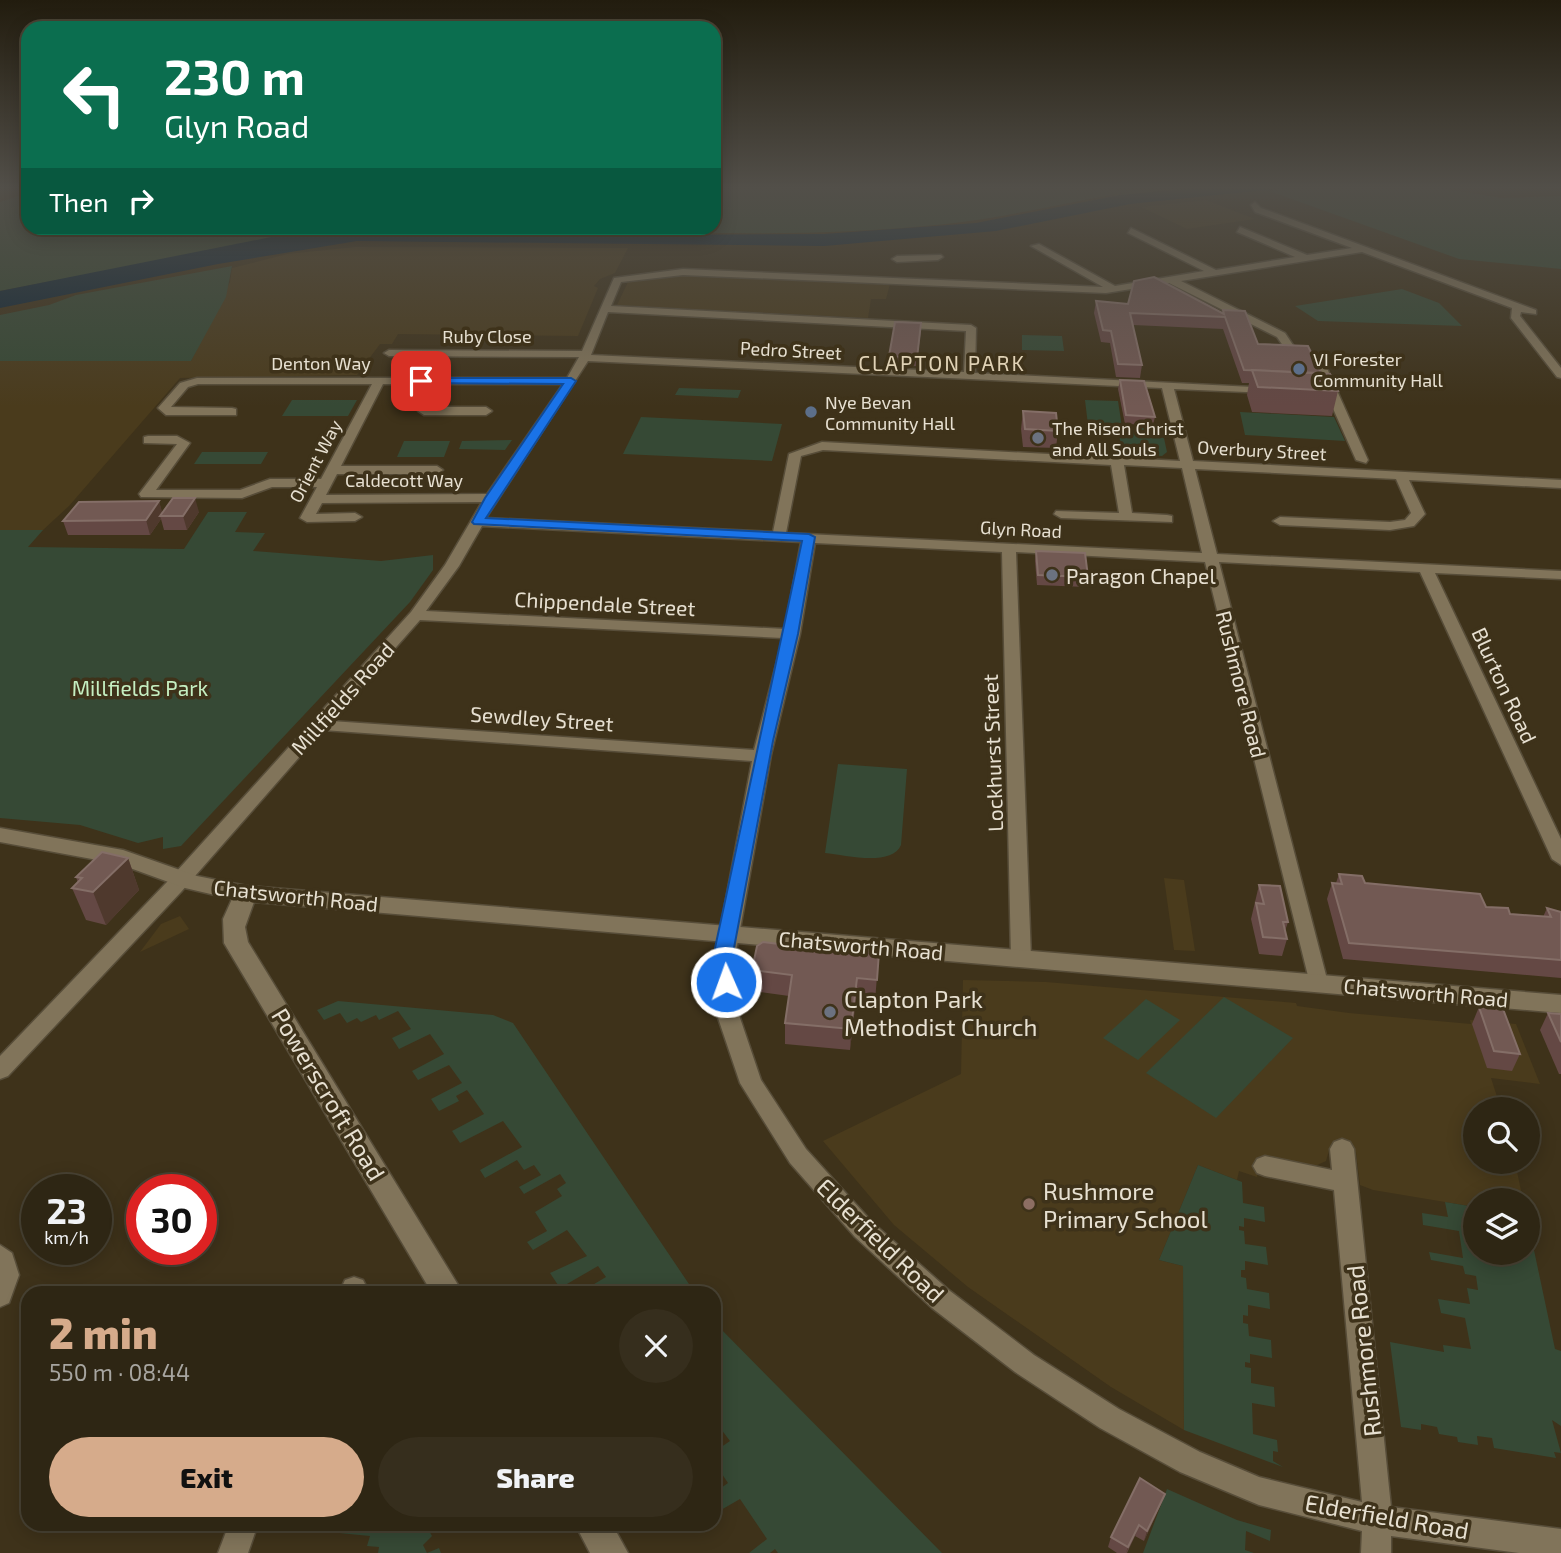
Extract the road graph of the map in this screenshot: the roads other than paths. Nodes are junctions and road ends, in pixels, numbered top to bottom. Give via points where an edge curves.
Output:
1 (918, 261) edge
2 (1064, 261) edge
3 (1191, 261) edge
4 (1285, 261) edge
5 (1396, 261) edge
6 (1214, 273) junction
7 (1171, 280) junction
8 (916, 281) junction
9 (1115, 289) junction
10 (1517, 309) junction
11 (603, 310) junction
12 (1532, 312) dead end
13 (1292, 351) edge
14 (389, 353) dead end
15 (585, 356) junction
16 (1320, 366) edge
17 (1561, 375) edge
18 (969, 376) junction
19 (380, 380) junction
20 (439, 381) junction
21 (571, 381) junction
22 (1167, 385) junction
23 (1280, 391) edge
24 (486, 411) dead end
25 (232, 412) dead end
26 (148, 440) dead end
27 (1117, 460) junction
28 (1362, 460) dead end
29 (1185, 463) junction
30 (438, 470) dead end
31 (1399, 475) junction
32 (329, 476) junction
33 (1561, 484) edge
34 (491, 498) junction
35 (317, 499) junction
36 (1061, 514) dead end
37 (355, 517) dead end
38 (1126, 517) junction
39 (1167, 519) dead end
40 (1280, 521) dead end
41 (478, 522) junction
42 (779, 536) junction
43 (809, 537) junction
44 (1009, 547) junction
45 (1210, 557) junction
46 (1425, 568) junction
47 (1561, 575) edge
48 (416, 615) junction
49 (792, 634) junction
50 (319, 725) junction
51 (762, 756) junction
52 (0, 835) edge
53 (1561, 859) edge
54 (180, 878) junction
55 (247, 894) junction
56 (729, 933) junction
57 (1021, 958) junction
58 (1318, 983) junction
59 (1561, 1004) edge
60 (0, 1070) edge
61 (1342, 1149) dead end
62 (1265, 1166) dead end
63 (1345, 1182) junction
64 (0, 1256) edge
65 (444, 1286) edge
66 (0, 1295) edge
67 (1377, 1517) junction
68 (241, 1531) edge
69 (596, 1531) edge
70 (1561, 1544) edge
71 (233, 1553) edge
72 (610, 1553) edge
73 (1376, 1553) edge

1 - 8 street
2 - 9 street
3 - 6 street
4 - 6 street
5 - 10 street
6 - 7 street
7 - 9 street
7 - 13 street via 1281,335
8 - 9 street
8 - 11 street, Millfields Road via 682,272 620,279
10 - 12 street
10 - 17 street via 1515,316
11 - 15 street, Millfields Road
11 - 18 street via 971,328
14 - 15 street, Ruby Close
15 - 18 street, Pedro Street
15 - 21 street, Millfields Road
16 - 28 street via 1326,393
18 - 22 street, Pedro Street
19 - 20 street, Denton Way
19 - 25 street, Denton Way via 197,381 184,385 164,408
19 - 32 street, Orient Way
20 - 21 street, Denton Way
20 - 24 street via 424,411
21 - 34 street, Millfields Road
22 - 23 street, Pedro Street
22 - 29 street, Rushmore Road
26 - 32 street, Caldecott Way via 184,443 146,494 242,494 270,483
27 - 29 street, Overbury Street
27 - 38 street
27 - 42 street, Overbury Street via 806,448 795,454
29 - 31 street, Overbury Street
29 - 45 street, Rushmore Road
30 - 32 street, Caldecott Way
31 - 33 street, Overbury Street
31 - 40 street via 1418,514 1409,523
32 - 35 street, Orient Way
34 - 35 street, Caldecott Way
34 - 41 street, Millfields Road
35 - 37 street, Orient Way via 307,517
36 - 38 street
38 - 39 street
41 - 42 street, Glyn Road
41 - 48 street, Millfields Road
42 - 43 street, Glyn Road
43 - 44 street, Glyn Road
43 - 49 street, Elderfield Road
44 - 45 street, Glyn Road
44 - 57 street, Lockhurst Street
45 - 46 street, Glyn Road
45 - 58 street, Rushmore Road
46 - 47 street, Glyn Road
46 - 53 street, Blurton Road
48 - 49 street, Chippendale Street
48 - 50 street, Millfields Road
49 - 51 street, Elderfield Road
50 - 51 street, Sewdley Street
50 - 54 street, Millfields Road
51 - 56 street, Elderfield Road
52 - 54 street, Chatsworth Road via 123,857
54 - 55 street, Chatsworth Road
54 - 60 street, Millfields Road
55 - 56 street, Chatsworth Road
55 - 65 street, Powerscroft Road via 232,923 234,941
56 - 57 street, Chatsworth Road
56 - 67 street, Elderfield Road via 723,957 731,1033 764,1107 838,1202 935,1295 1051,1384 1179,1456 1262,1492 1346,1514
57 - 58 street, Chatsworth Road
58 - 59 street, Chatsworth Road
61 - 63 street, Rushmore Road
62 - 63 street
63 - 67 street, Rushmore Road
64 - 66 street via 6,1263 6,1282
67 - 70 street, Elderfield Road
67 - 73 street, Rushmore Road
68 - 71 street
69 - 72 street

